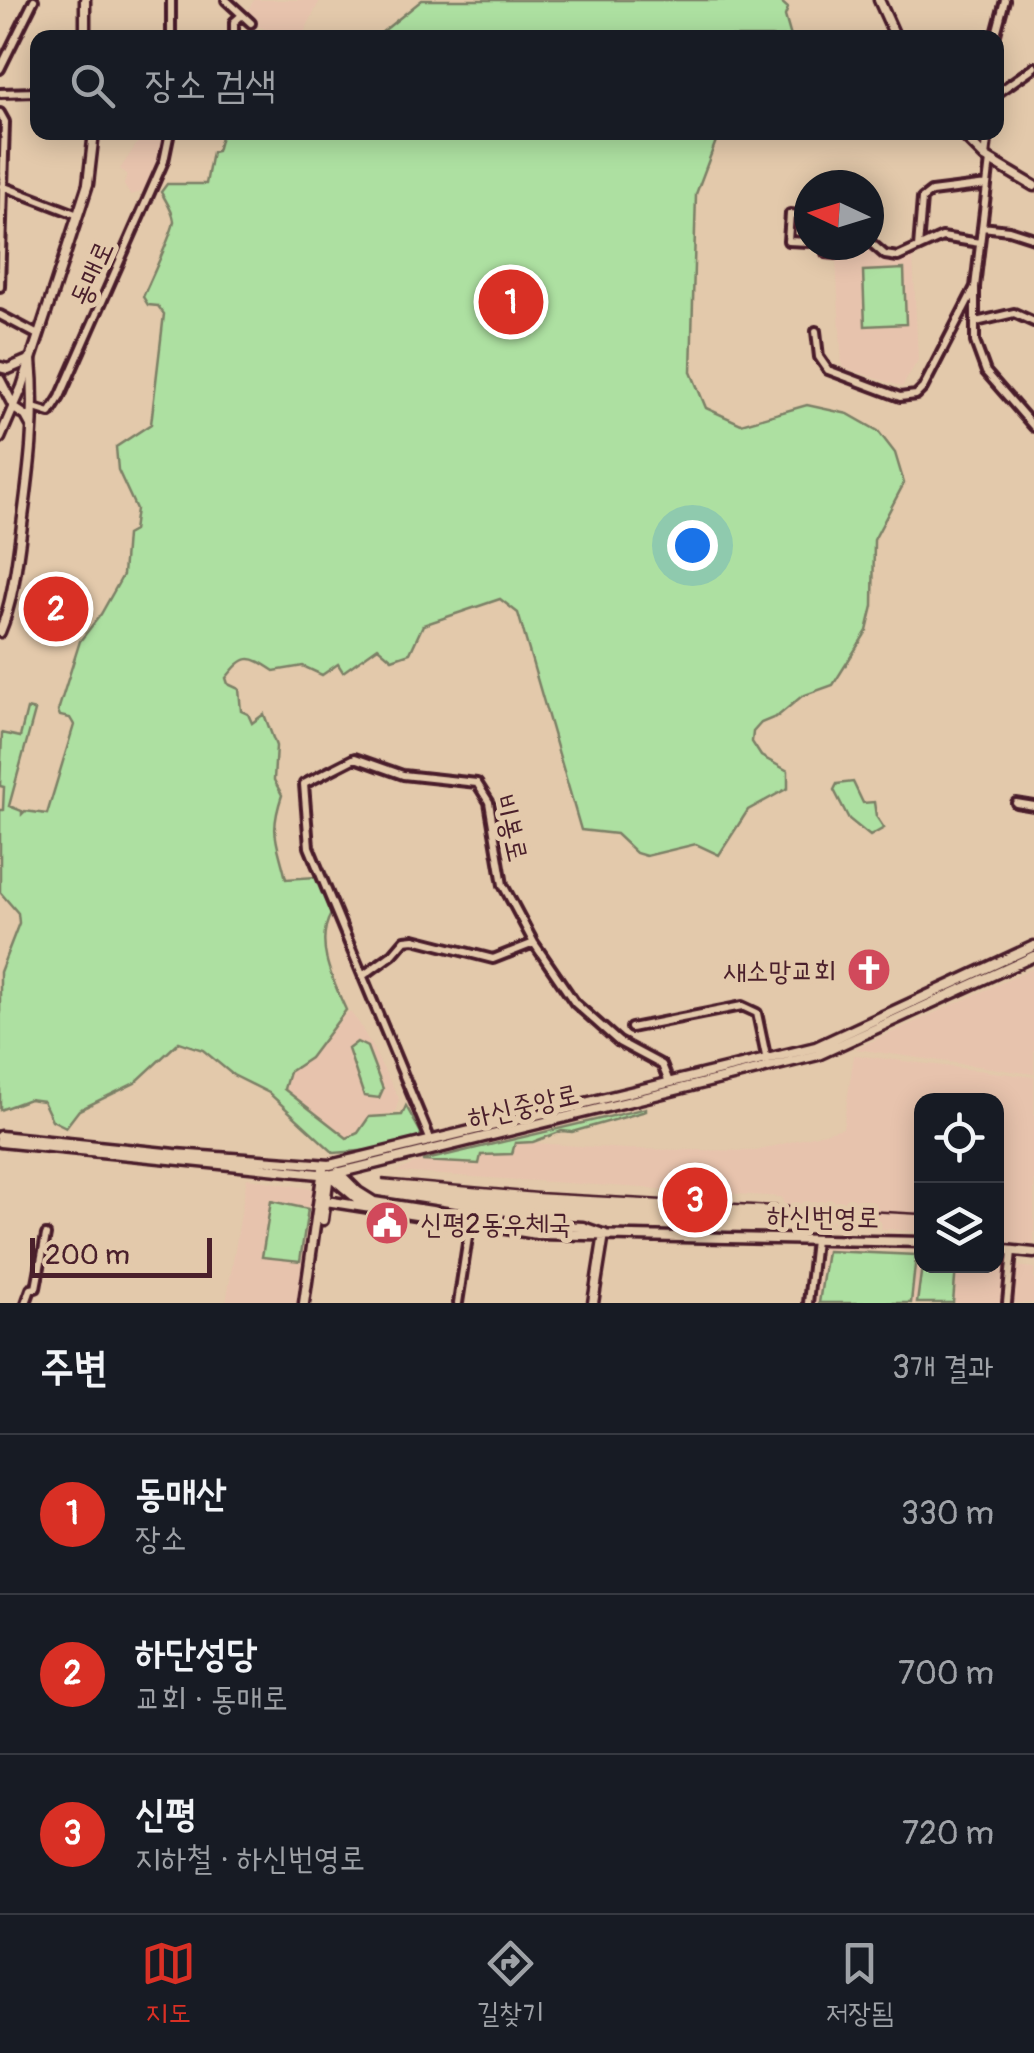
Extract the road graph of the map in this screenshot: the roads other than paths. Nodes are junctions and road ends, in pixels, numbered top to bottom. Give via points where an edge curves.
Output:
1 (34, 0) edge
2 (85, 0) edge
3 (171, 0) edge
4 (226, 0) edge
5 (879, 0) edge
6 (1005, 0) edge
7 (242, 15) junction
8 (252, 24) dead end
9 (85, 30) edge
10 (171, 30) edge
11 (234, 30) edge
12 (892, 30) edge
13 (997, 30) edge
14 (1034, 67) edge
15 (0, 69) edge
16 (1004, 88) edge
17 (30, 92) edge
18 (0, 93) edge
19 (0, 114) edge
20 (94, 140) edge
21 (168, 140) edge
22 (969, 140) edge
23 (988, 140) edge
24 (988, 158) junction
25 (987, 185) junction
26 (2, 186) edge
27 (1034, 186) edge
28 (794, 214) edge
29 (78, 215) junction
30 (982, 227) junction
31 (1034, 238) edge
32 (794, 241) edge
33 (980, 242) junction
34 (918, 248) junction
35 (884, 255) edge
36 (0, 286) edge
37 (975, 287) junction
38 (0, 314) edge
39 (976, 322) junction
40 (1034, 322) edge
41 (816, 331) dead end
42 (38, 334) junction
43 (31, 359) junction
44 (0, 367) edge
45 (0, 380) edge
46 (14, 408) junction
47 (34, 408) junction
48 (32, 427) junction
49 (1034, 427) edge
50 (0, 438) edge
51 (0, 632) edge
52 (1016, 804) dead end
53 (1034, 806) edge
54 (534, 943) junction
55 (1034, 946) edge
56 (1034, 956) edge
57 (364, 975) junction
58 (631, 1028) dead end
59 (817, 1051) junction
60 (767, 1058) junction
61 (769, 1069) junction
62 (669, 1082) junction
63 (672, 1092) junction
64 (3, 1139) edge
65 (432, 1145) junction
66 (329, 1170) junction
67 (326, 1202) junction
68 (369, 1208) junction
69 (470, 1221) junction
70 (604, 1234) junction
71 (46, 1235) dead end
72 (815, 1238) junction
73 (914, 1242) edge
74 (1004, 1250) edge
75 (1012, 1251) junction
76 (1034, 1253) edge
77 (26, 1303) edge
78 (307, 1303) edge
79 (458, 1303) edge
80 (593, 1303) edge
81 (808, 1303) edge
82 (1007, 1303) edge

1 - 15 street
2 - 9 street
3 - 10 street
4 - 7 street
5 - 12 street
6 - 13 street
7 - 8 street
7 - 11 street
14 - 16 street
17 - 18 street
19 - 26 street
20 - 29 street
21 - 47 street, 동매로 via 60,397 50,413
22 - 24 street
23 - 24 street
24 - 25 street
24 - 27 street
25 - 30 street
25 - 34 street via 922,199
26 - 29 street
26 - 36 street
28 - 32 street via 788,240
29 - 42 street
30 - 31 street
30 - 33 street
33 - 34 street via 942,237
33 - 37 street
34 - 35 street
37 - 39 street
37 - 41 street via 923,388 908,397 828,370
38 - 42 street
39 - 40 street via 1014,313
39 - 49 street via 986,372
42 - 43 street
43 - 44 street
43 - 46 street
43 - 47 street
45 - 46 street
46 - 48 street
46 - 50 street
47 - 48 street
48 - 51 street via 16,570
52 - 53 street
54 - 57 street via 493,959 405,940
54 - 57 street, 비봉로 via 502,885 489,802 477,783 402,775 355,758 304,784 303,806 309,847
54 - 62 street, 비봉로 via 575,1004 619,1042 662,1065
55 - 59 street
56 - 59 street, 하신중앙로
57 - 65 street, 비봉로
58 - 60 street via 742,1006 757,1013
59 - 60 street
59 - 61 street, 하신중앙로
60 - 61 street
60 - 62 street
61 - 63 street, 하신중앙로
62 - 63 street
62 - 65 street
63 - 65 street, 하신중앙로
64 - 66 street
65 - 66 street
66 - 67 street
66 - 68 street
66 - 69 street, 하신번영로 via 374,1202
66 - 78 street
67 - 68 street, 하신번영로
67 - 78 street
68 - 69 street, 하신번영로
69 - 70 street, 하신번영로 via 537,1234
69 - 79 street
70 - 72 street, 하신번영로
70 - 80 street
71 - 77 street via 36,1288
72 - 73 street, 하신번영로
72 - 81 street
74 - 75 street
75 - 76 street
75 - 82 street

